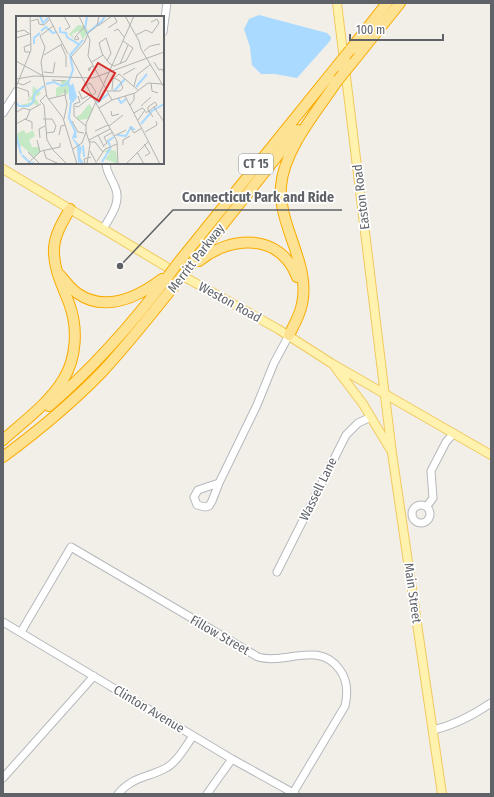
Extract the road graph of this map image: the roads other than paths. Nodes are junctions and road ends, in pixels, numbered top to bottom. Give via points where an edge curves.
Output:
1 (167, 3) edge
2 (337, 3) edge
3 (387, 3) edge
4 (400, 3) edge
5 (164, 25) edge
6 (338, 80) junction
7 (16, 93) edge
8 (3, 114) edge
9 (106, 164) edge
10 (3, 169) edge
11 (70, 209) junction
12 (103, 229) junction
13 (186, 270) junction
14 (57, 271) junction
15 (169, 274) junction
16 (303, 294) junction
17 (289, 335) junction
18 (331, 363) junction
19 (385, 392) junction
20 (371, 417) junction
21 (454, 433) junction
22 (3, 441) edge
23 (392, 453) junction
24 (491, 455) edge
25 (3, 457) edge
26 (219, 483) dead end
27 (427, 506) dead end
28 (277, 572) dead end
29 (5, 626) edge
30 (21, 632) junction
31 (94, 676) junction
32 (491, 702) edge
33 (433, 730) junction
34 (193, 736) junction
35 (232, 759) junction
36 (3, 778) edge
37 (292, 793) edge
38 (118, 794) edge
39 (207, 794) edge
40 (442, 794) edge

1 - 5 street
2 - 19 main road, Easton Road
3 - 15 highway, Merritt Parkway / CT 15, bridge
4 - 6 highway, Merritt Parkway / CT 15, bridge
6 - 13 highway, Merritt Parkway / CT 15
6 - 16 highway via 291,152 281,185 284,216 301,273
7 - 8 street
9 - 12 street via 118,195 113,212
10 - 11 main road, Weston Road
11 - 12 main road, Weston Road
11 - 14 highway via 55,240 54,261
12 - 17 main road, Weston Road
13 - 16 highway via 221,247 244,242 262,244 280,252 287,260 295,271
13 - 25 highway, Merritt Parkway / CT 15, bridge via 142,326 101,372 54,417
14 - 15 highway via 69,286 82,296 106,302 117,302 135,296
14 - 22 highway via 71,308 75,332 74,351 63,379 51,396
15 - 22 highway, Merritt Parkway / CT 15 via 124,332 84,375 44,411
16 - 17 highway via 299,313
17 - 18 main road, Weston Road
17 - 26 street
18 - 19 main road, Weston Road
18 - 20 main road, Weston Road via 357,394
19 - 21 main road, Weston Road
19 - 23 main road, Main Street
20 - 23 main road, Weston Road
20 - 28 street, Wassell Lane via 358,424 346,436
21 - 24 main road, Weston Road
21 - 27 street via 446,442 431,471 433,498
23 - 33 main road, Main Street
29 - 30 street, Clinton Avenue
30 - 31 street, Clinton Avenue
30 - 37 street, Fillow Street via 71,547 258,657 270,660 313,655 329,658 340,670 345,681 345,706
31 - 34 street, Clinton Avenue
31 - 36 street
32 - 33 street via 471,717 449,727
33 - 40 main road, Main Street
34 - 35 street, Clinton Avenue
34 - 38 street via 165,769 130,782
35 - 37 street, Clinton Avenue
35 - 39 street

